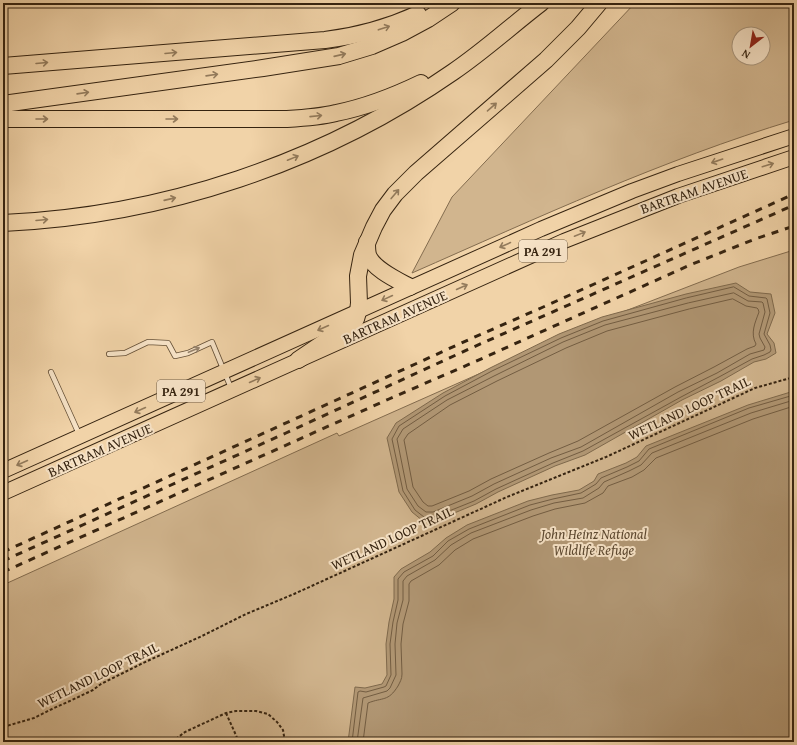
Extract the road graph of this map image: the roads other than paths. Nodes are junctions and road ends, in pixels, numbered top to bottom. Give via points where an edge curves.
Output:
1 (439, 3) edge
2 (452, 3) edge
3 (541, 3) edge
4 (599, 3) edge
5 (515, 23) junction
6 (3, 66) edge
7 (3, 104) edge
8 (3, 120) edge
9 (794, 136) edge
10 (794, 157) edge
11 (3, 222) edge
12 (368, 240) junction
13 (410, 287) junction
14 (358, 312) junction
15 (109, 354) dead end
16 (298, 360) junction
17 (51, 372) dead end
18 (224, 372) junction
19 (231, 390) junction
20 (80, 437) junction
21 (3, 471) edge
22 (3, 493) edge

6 -> 1 highway via 340,38 393,25
7 -> 2 highway via 339,56 402,33
3 - 5 highway
12 -> 4 highway via 383,210 400,188 558,49
8 -> 5 highway via 287,119 337,113 383,100 428,79
11 -> 5 highway via 70,217 148,204 238,179 290,160 404,104 471,60
9 -> 13 main road, BARTRAM AVENUE / PA 291 via 632,191
16 -> 10 main road, BARTRAM AVENUE / PA 291 via 603,225 678,196
12 - 13 highway via 368,255 375,264
12 - 14 highway via 358,276
13 -> 14 main road, BARTRAM AVENUE / PA 291
14 - 16 highway via 356,319
14 -> 18 main road, BARTRAM AVENUE / PA 291
15 -> 18 lane via 125,353 148,342 168,343 174,356 188,353 212,342
19 -> 16 main road, BARTRAM AVENUE / PA 291
17 - 20 lane
18 - 19 lane
18 -> 20 main road, BARTRAM AVENUE / PA 291
19 - 22 main road, BARTRAM AVENUE / PA 291
20 -> 21 main road, BARTRAM AVENUE / PA 291

